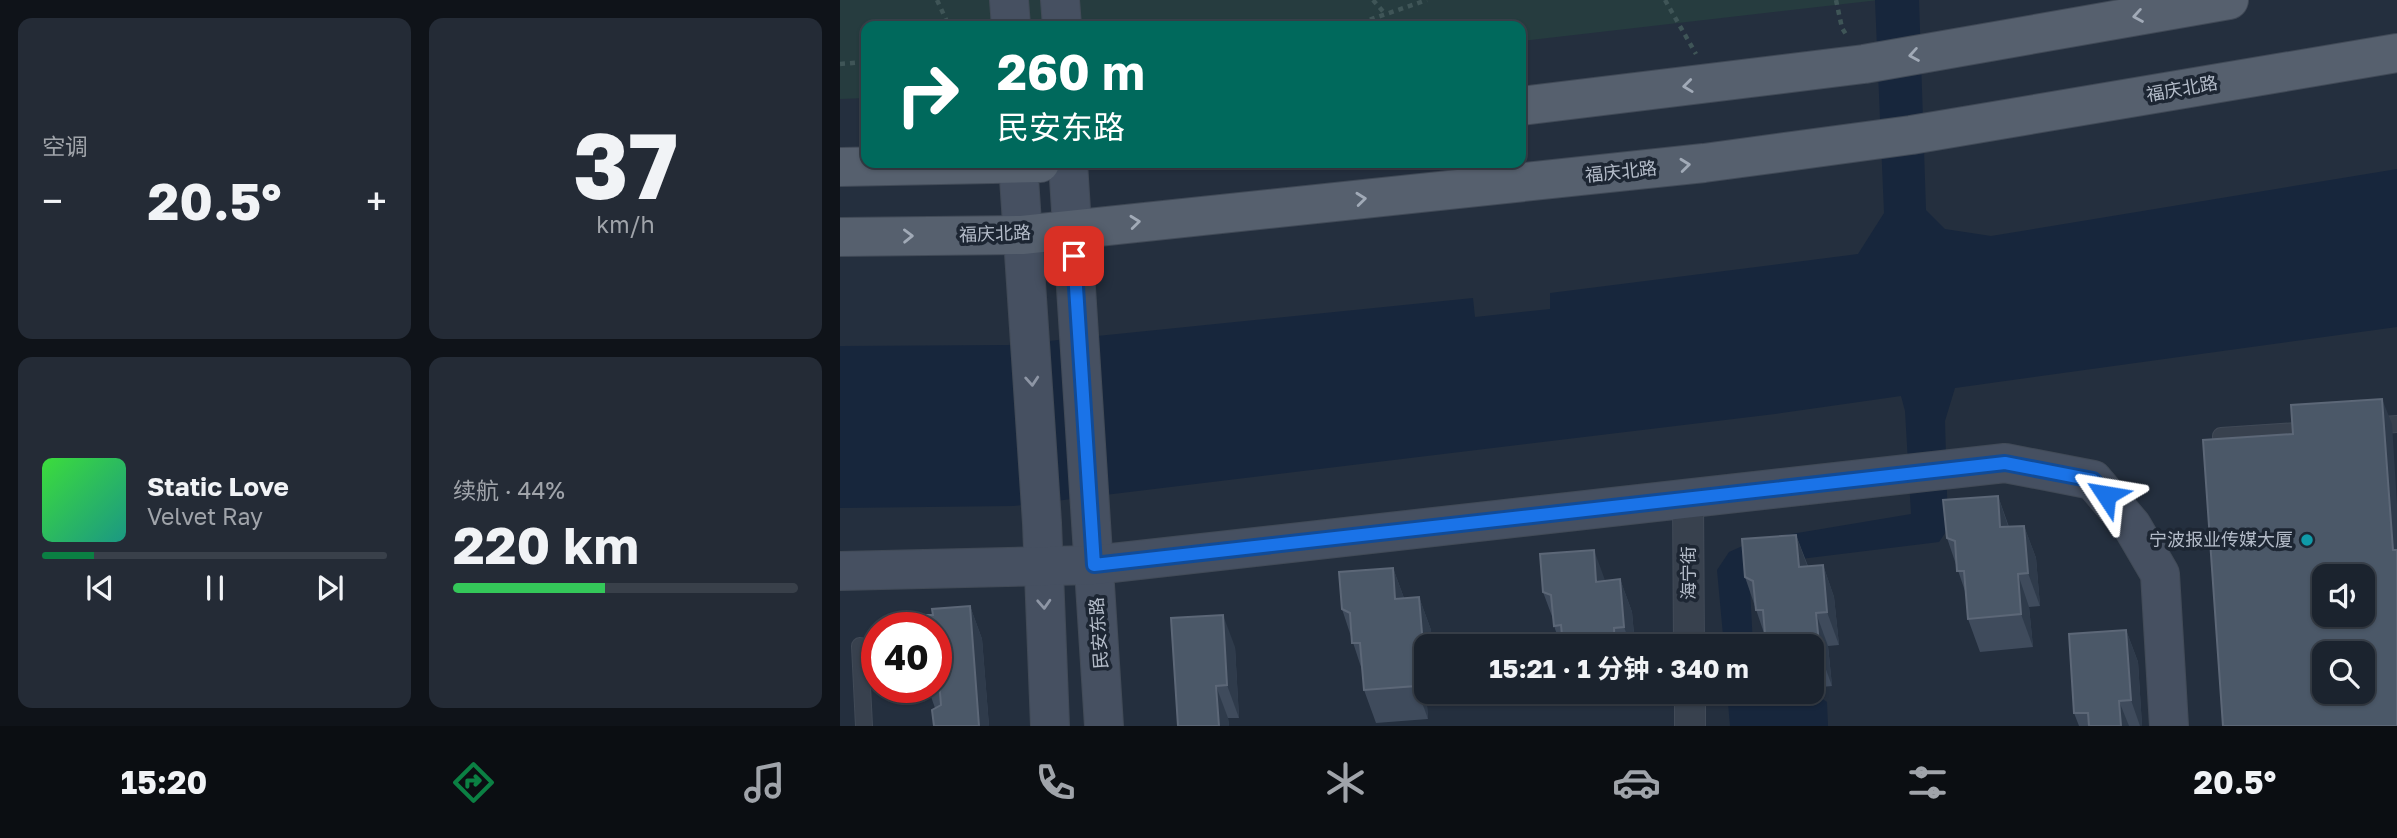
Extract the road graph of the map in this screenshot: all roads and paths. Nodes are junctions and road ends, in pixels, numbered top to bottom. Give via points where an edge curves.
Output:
1 (937, 0) edge
2 (1009, 0) edge
3 (1060, 0) edge
4 (1373, 0) edge
5 (1427, 0) edge
6 (1665, 0) edge
7 (2229, 0) edge
8 (1386, 15) junction
9 (948, 21) edge
10 (1011, 21) edge
11 (1062, 21) edge
12 (1367, 21) edge
13 (2397, 53) edge
14 (861, 62) edge
15 (840, 64) edge
16 (1713, 83) junction
17 (1526, 105) edge
18 (840, 167) edge
19 (861, 167) edge
20 (1025, 168) edge
21 (1068, 168) edge
22 (1072, 229) junction
23 (1022, 235) junction
24 (840, 237) edge
25 (2397, 424) edge
26 (2356, 427) edge
27 (2329, 429) edge
28 (2223, 478) edge
29 (1688, 499) junction
30 (1094, 565) junction
31 (1042, 567) junction
32 (840, 571) edge
33 (1689, 634) edge
34 (860, 646) dead end
35 (1690, 704) edge
36 (864, 726) edge
37 (1050, 726) edge
38 (1104, 726) edge
39 (1690, 726) edge
40 (2169, 726) edge

1 - 9 path
2 - 10 street
3 - 11 street
4 - 8 path
5 - 8 path
6 - 16 path
7 -> 16 main road via 1864,64
8 - 12 path
22 -> 13 main road, 福庆北路 via 1704,163 1911,135
14 - 15 path
16 -> 17 main road
18 - 19 main road
20 - 23 street
21 - 22 street, 民安东路
22 - 23 main road, 福庆北路
22 - 30 street, 民安东路
24 -> 23 main road, 福庆北路
23 -> 31 street
25 - 26 lane
27 - 28 lane via 2221,436
29 - 30 street
29 - 33 street, 海宁街
29 - 40 street via 2005,463 2093,480 2132,526 2160,574
30 - 31 street
30 - 38 street, 民安东路
31 - 32 street
31 -> 37 street
34 - 36 lane
35 - 39 street

